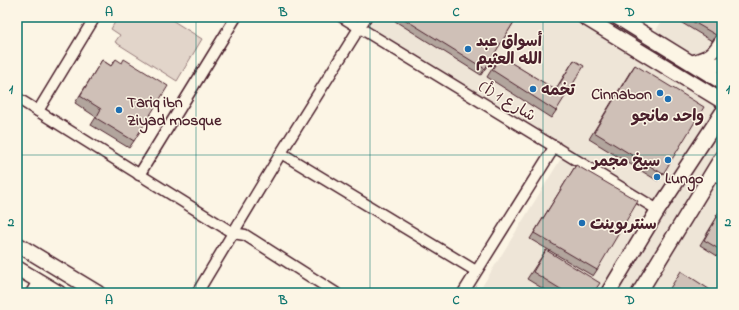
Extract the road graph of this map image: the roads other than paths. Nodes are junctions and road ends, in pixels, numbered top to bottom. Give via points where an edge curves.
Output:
1 (95, 17) edge
2 (236, 17) edge
3 (342, 17) edge
4 (366, 17) edge
5 (584, 17) edge
6 (617, 17) edge
7 (359, 27) junction
8 (722, 39) edge
9 (690, 62) junction
10 (722, 64) edge
11 (722, 82) edge
12 (17, 98) edge
13 (722, 101) edge
14 (38, 111) junction
15 (722, 112) edge
16 (555, 146) junction
17 (281, 153) junction
18 (722, 157) edge
19 (139, 175) junction
20 (716, 179) edge
21 (658, 210) junction
22 (233, 233) junction
23 (17, 244) edge
24 (17, 268) edge
25 (476, 271) junction
26 (35, 287) edge
27 (59, 293) edge
28 (98, 293) edge
29 (197, 293) edge
30 (336, 293) edge
31 (463, 293) edge
32 (608, 293) edge
33 (638, 293) edge

1 - 14 street
2 - 19 street
3 - 7 street, شارع 1 (أ)
4 - 7 street
5 - 13 main road
6 - 9 main road
7 - 16 street, شارع 1 (أ)
7 - 17 street
8 - 9 street via 709,56
9 - 10 main road via 715,66
9 - 11 main road
12 - 14 street
14 - 19 street
15 - 21 main road
16 - 21 street, شارع 1 (أ)
16 - 25 street
17 - 22 street
17 - 25 street
18 - 20 main road
19 - 22 street
20 - 33 main road
21 - 32 main road
22 - 29 street
22 - 30 street via 245,236
23 - 28 main road
24 - 26 main road
25 - 31 street
26 - 27 main road

